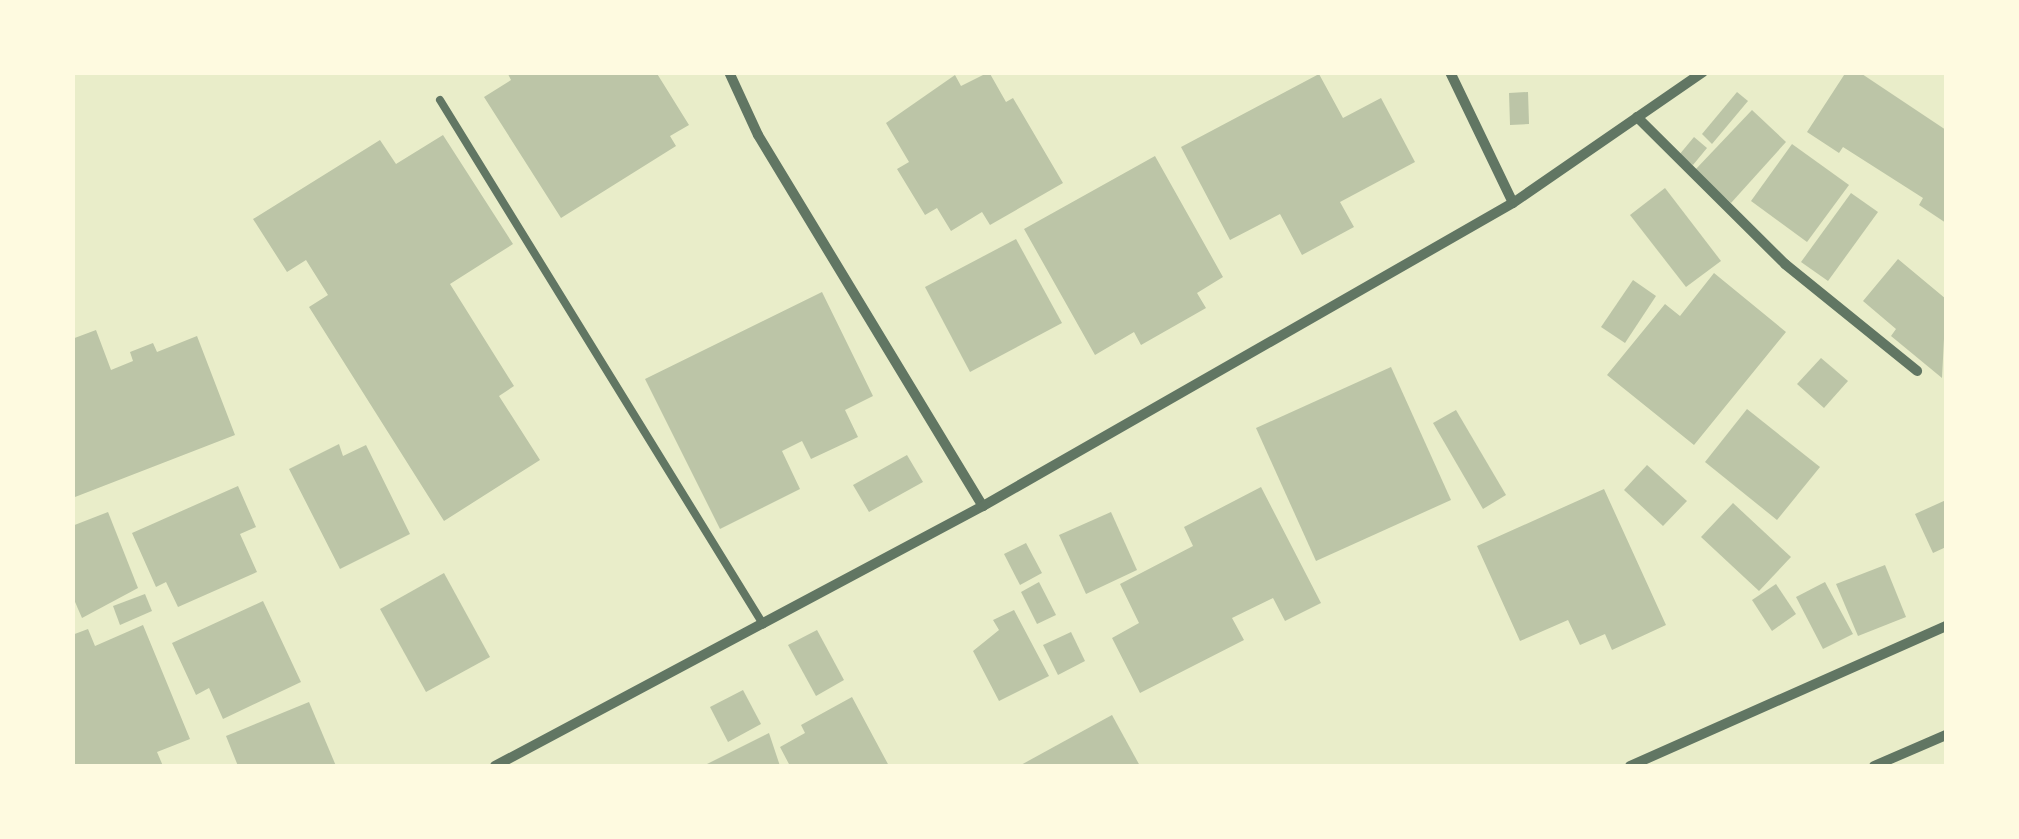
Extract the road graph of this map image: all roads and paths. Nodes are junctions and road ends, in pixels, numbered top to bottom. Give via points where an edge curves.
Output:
1 (729, 72) edge
2 (1450, 72) edge
3 (1703, 72) edge
4 (440, 100) dead end
5 (1637, 118) junction
6 (1513, 202) junction
7 (1917, 371) dead end
8 (983, 506) junction
9 (763, 624) junction
10 (1946, 626) edge
11 (1946, 735) edge
12 (495, 766) edge
13 (1630, 766) edge
14 (1874, 766) edge

1 - 8 street via 758,134
2 - 6 street
3 - 5 street
4 - 9 lane
5 - 6 street
5 - 7 street via 1785,264
6 - 8 street
8 - 9 street
9 - 12 street
10 - 13 street
11 - 14 street

